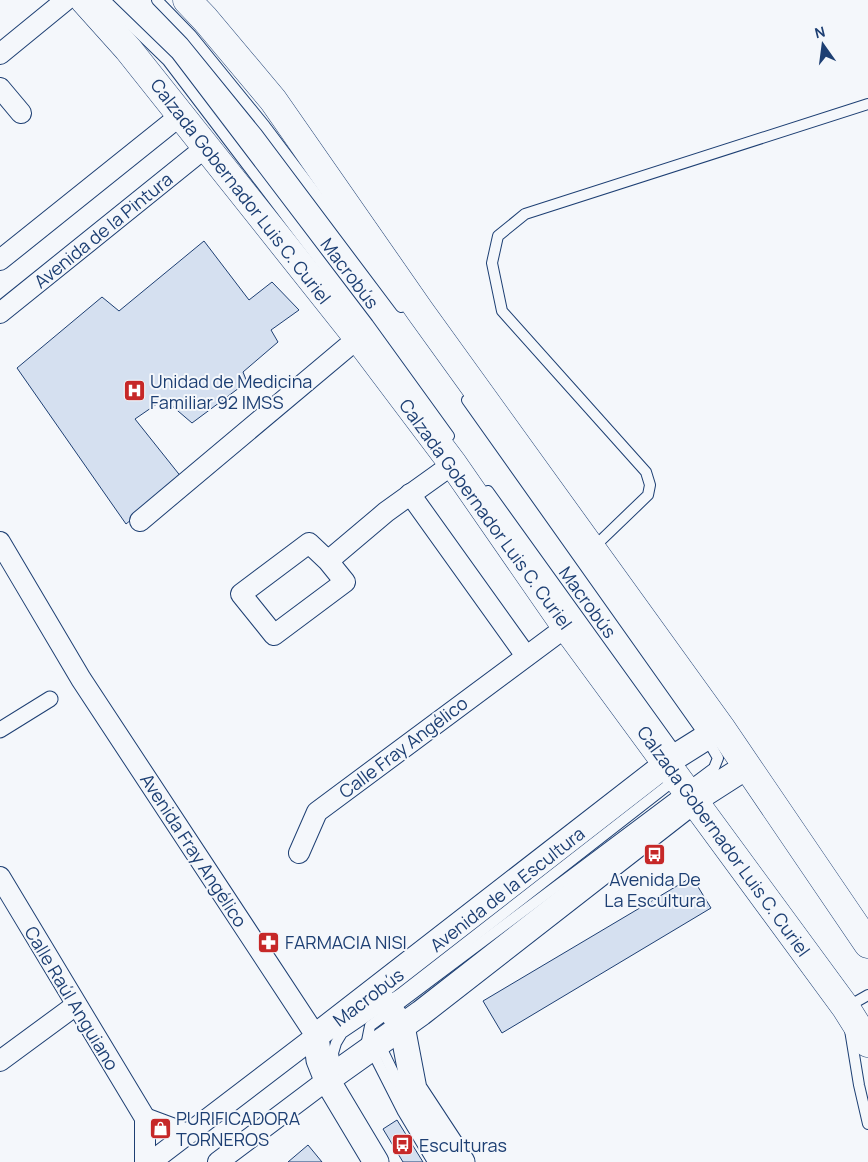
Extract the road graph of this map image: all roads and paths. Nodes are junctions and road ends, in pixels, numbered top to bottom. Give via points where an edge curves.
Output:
1 (66, 0) edge
2 (84, 0) edge
3 (105, 0) edge
4 (157, 0) edge
5 (187, 0) edge
6 (0, 54) edge
7 (0, 88) edge
8 (868, 104) edge
9 (21, 113) dead end
10 (182, 115) junction
11 (206, 147) junction
12 (0, 260) edge
13 (0, 313) edge
14 (410, 320) dead end
15 (358, 338) junction
16 (462, 392) dead end
17 (454, 454) junction
18 (483, 484) dead end
19 (410, 494) junction
20 (140, 521) dead end
21 (0, 542) edge
22 (592, 548) junction
23 (328, 561) junction
24 (566, 627) junction
25 (526, 656) junction
26 (50, 699) dead end
27 (0, 730) edge
28 (714, 732) junction
29 (746, 767) junction
30 (681, 775) junction
31 (299, 853) dead end
32 (0, 876) edge
33 (868, 944) edge
34 (857, 1001) edge
35 (76, 1005) junction
36 (390, 1006) junction
37 (316, 1036) junction
38 (868, 1043) edge
39 (375, 1046) junction
40 (0, 1061) edge
41 (331, 1077) junction
42 (145, 1118) junction
43 (868, 1124) edge
44 (188, 1134) junction
45 (145, 1162) edge
46 (151, 1162) edge
47 (218, 1162) edge
48 (376, 1162) edge
49 (386, 1162) edge
50 (432, 1162) edge
51 (444, 1162) edge
52 (462, 1162) edge

1 - 6 street
2 - 10 main road, Calzada Gobernador Luis C. Curiel
3 - 17 lane, Macrobús via 168,61 368,324
4 - 14 lane, Macrobús via 191,35 265,126
5 - 22 main road via 274,100 420,311
7 - 9 street
8 - 22 lane via 526,214 498,236 492,263 502,311 646,472 650,485 648,495
10 - 11 main road, Calzada Gobernador Luis C. Curiel
10 - 12 street
11 - 13 street, Avenida de la Pintura
11 - 15 main road, Calzada Gobernador Luis C. Curiel
15 - 17 main road, Calzada Gobernador Luis C. Curiel
15 - 20 street
16 - 28 lane, Macrobús
17 - 19 street
17 - 24 main road, Calzada Gobernador Luis C. Curiel
18 - 30 lane, Macrobús
19 - 23 street
19 - 25 street
21 - 37 street, Avenida Fray Angélico via 81,679
22 - 28 main road
23 - 23 street via 309,543 241,594 274,635 345,582
24 - 25 street, Calle Fray Angélico
24 - 30 main road, Calzada Gobernador Luis C. Curiel
25 - 31 street, Calle Fray Angélico via 317,812
26 - 27 street
28 - 29 main road
28 - 30 street, Avenida de la Escultura
28 - 30 lane, Macrobús via 718,758 714,768
29 - 30 street, Avenida de la Escultura
29 - 33 main road
30 - 34 main road, Calzada Gobernador Luis C. Curiel
30 - 36 street, Avenida de la Escultura
30 - 36 street, Avenida de la Escultura via 421,1013
32 - 35 street, Calle Raúl Anguiano
34 - 38 main road, Calzada Gobernador Luis C. Curiel
34 - 43 lane via 859,1085
35 - 40 street
35 - 42 street, Calle Raúl Anguiano
36 - 37 street, Avenida de la Escultura
36 - 39 street, Avenida de la Escultura
36 - 41 lane, Macrobús via 342,1033 333,1053
36 - 52 street via 414,1089
37 - 41 street, Avenida Fray Angélico via 319,1060
37 - 44 street, Avenida de la Escultura
39 - 41 street, Avenida de la Escultura
39 - 50 lane via 403,1112
39 - 51 lane
41 - 47 street, Avenida de la Escultura
41 - 48 street, Avenida Fray Angélico
41 - 49 lane, Macrobús via 342,1089
42 - 44 street
42 - 45 street
44 - 46 street, Avenida de la Escultura

